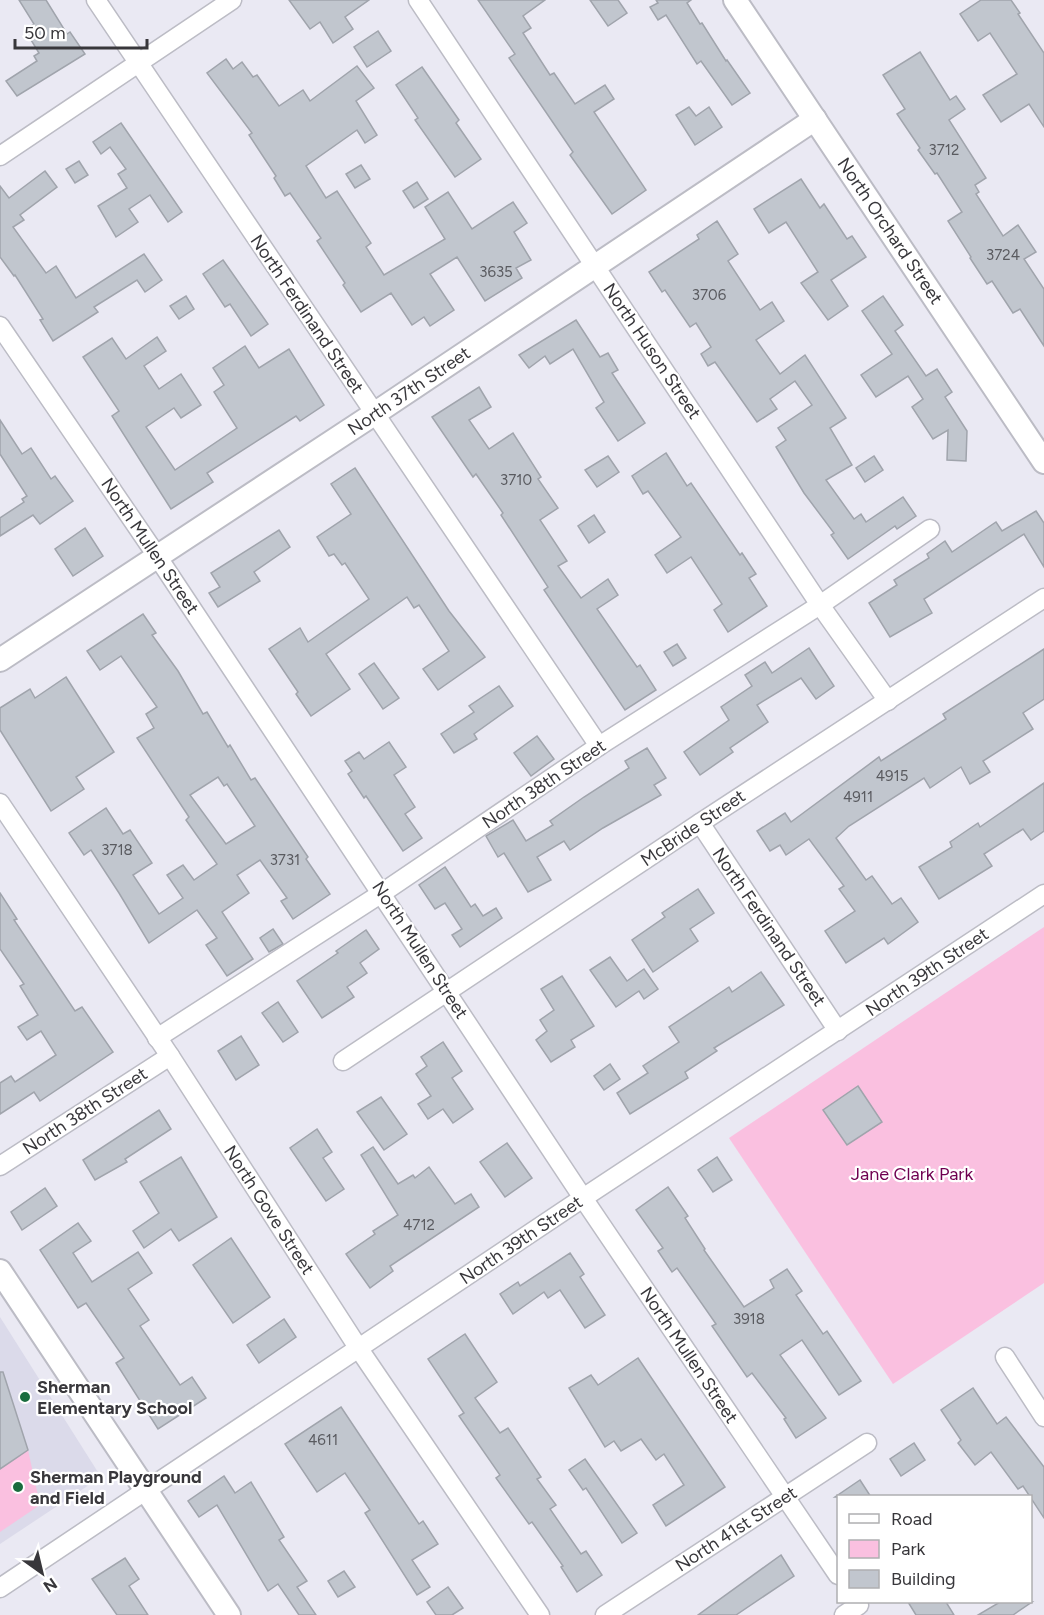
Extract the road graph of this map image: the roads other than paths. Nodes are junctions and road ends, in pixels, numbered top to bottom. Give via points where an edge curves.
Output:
1 (96, 0) edge
2 (232, 0) edge
3 (418, 0) edge
4 (735, 0) edge
5 (138, 64) junction
6 (815, 119) junction
7 (0, 156) edge
8 (595, 267) junction
9 (0, 326) edge
10 (374, 414) junction
11 (1044, 462) edge
12 (930, 529) dead end
13 (157, 556) junction
14 (1044, 597) edge
15 (820, 605) junction
16 (0, 660) edge
17 (888, 701) junction
18 (599, 747) junction
19 (0, 803) edge
20 (700, 823) junction
21 (382, 892) junction
22 (1044, 894) edge
23 (448, 993) junction
24 (838, 1031) junction
25 (157, 1038) junction
26 (170, 1056) junction
27 (343, 1061) dead end
28 (0, 1166) edge
29 (583, 1198) junction
30 (0, 1271) edge
31 (359, 1348) junction
32 (1005, 1358) dead end
33 (1044, 1417) edge
34 (867, 1443) dead end
35 (146, 1491) junction
36 (784, 1497) junction
37 (837, 1574) edge
38 (0, 1588) edge
39 (229, 1615) edge
40 (540, 1615) edge
41 (606, 1615) edge

1 - 5 street, North Ferdinand Street
2 - 5 street
3 - 8 street, North Huson Street
4 - 6 street, North Orchard Street
5 - 7 street
5 - 10 street, North Ferdinand Street
6 - 8 street, North 37th Street
6 - 11 street, North Orchard Street
8 - 10 street, North 37th Street
8 - 15 street, North Huson Street
9 - 13 street, North Mullen Street
10 - 13 street, North 37th Street
10 - 18 street, North Ferdinand Street
12 - 15 street, North 38th Street
13 - 16 street, North 37th Street
13 - 21 street, North Mullen Street
14 - 17 street, McBride Street
15 - 17 street, North Huson Street
15 - 18 street, North 38th Street
17 - 20 street, McBride Street
18 - 21 street, North 38th Street
19 - 25 street, North Gove Street
20 - 23 street, McBride Street
20 - 24 street, North Ferdinand Street
21 - 23 street, North Mullen Street
21 - 25 street, North 38th Street
22 - 24 street, North 39th Street
23 - 27 street, McBride Street
23 - 29 street, North Mullen Street
24 - 29 street, North 39th Street
25 - 26 street, North Gove Street
26 - 28 street, North 38th Street
26 - 31 street, North Gove Street
29 - 31 street, North 39th Street
29 - 36 street, North Mullen Street
30 - 35 street
31 - 35 street, North 39th Street
31 - 40 street, North Gove Street
32 - 33 street
34 - 36 street, North 41st Street
35 - 38 street, North 39th Street
35 - 39 street
36 - 37 street, North Mullen Street
36 - 41 street, North 41st Street

